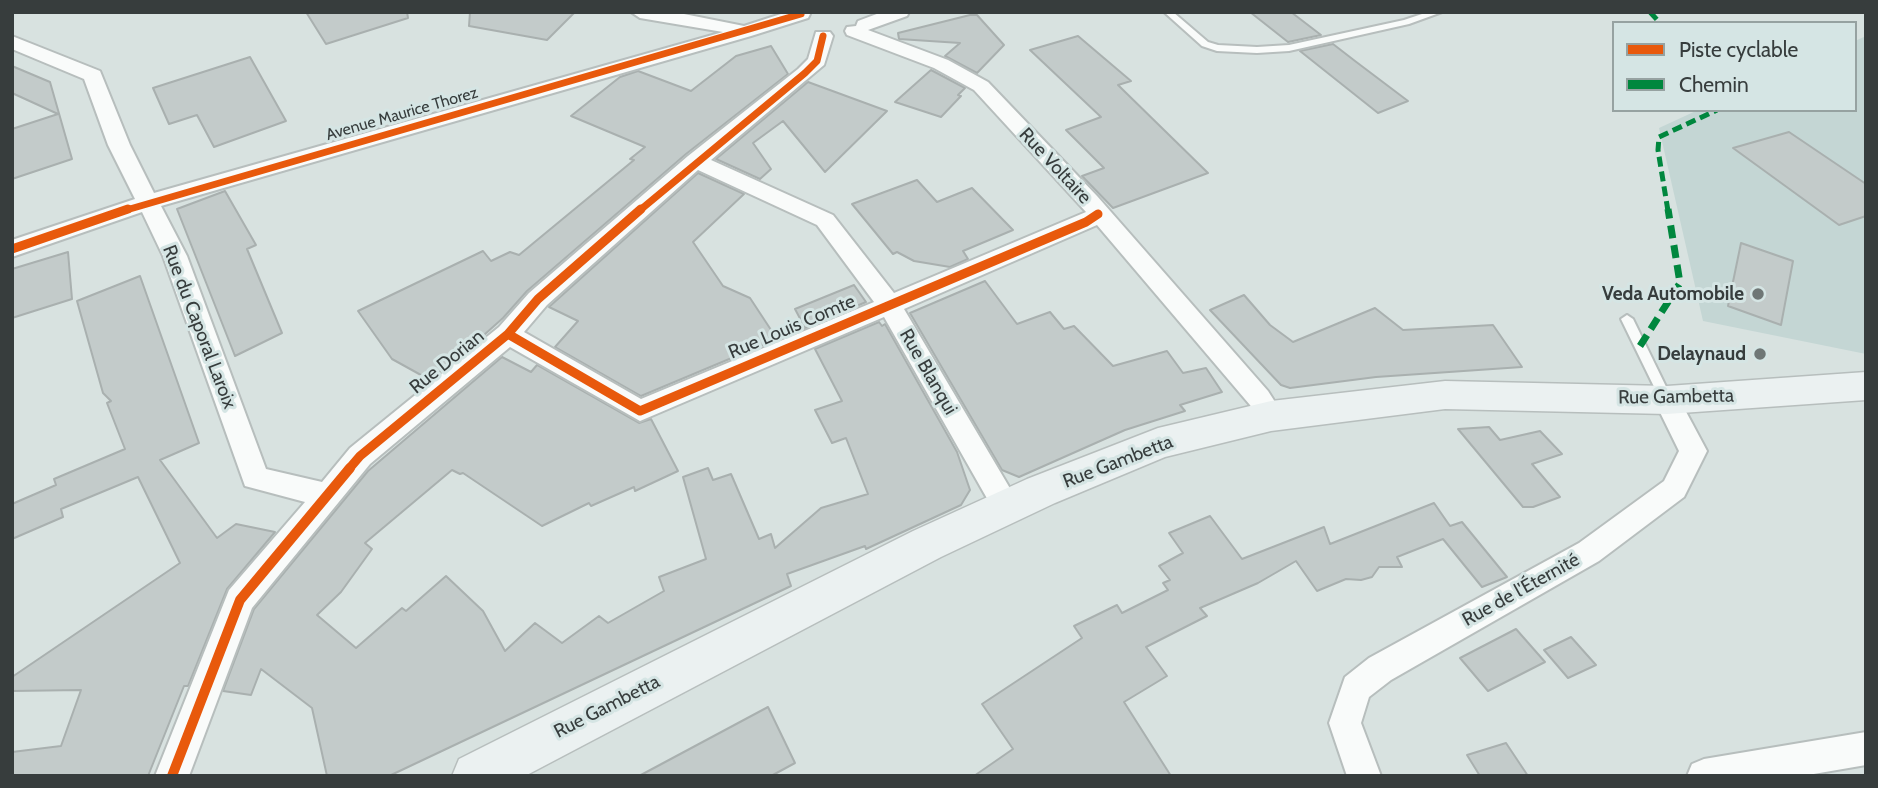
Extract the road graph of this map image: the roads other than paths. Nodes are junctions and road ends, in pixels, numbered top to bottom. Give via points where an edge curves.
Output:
1 (626, 12) edge
2 (640, 12) edge
3 (900, 12) edge
4 (1168, 12) edge
5 (1438, 12) edge
6 (857, 20) edge
7 (808, 23) edge
8 (744, 32) junction
9 (12, 42) edge
10 (680, 49) junction
11 (696, 161) junction
12 (146, 203) junction
13 (1098, 214) junction
14 (12, 249) edge
15 (889, 304) junction
16 (1627, 319) dead end
17 (508, 334) junction
18 (1866, 386) edge
19 (1667, 400) junction
20 (1271, 416) junction
21 (327, 495) junction
22 (1007, 507) junction
23 (1866, 748) edge
24 (172, 776) edge
25 (477, 776) edge
26 (1364, 776) edge
27 (1704, 776) edge

1 - 10 street via 654,22
2 - 8 street
3 - 6 street, Avenue Maurice Thorez
4 - 5 lane via 1205,44 1257,50 1289,48
6 - 7 street, Avenue Maurice Thorez
6 - 13 street, Rue Voltaire via 981,86
7 - 8 street, Avenue Maurice Thorez
7 - 11 street, Rue Dorian via 817,61
8 - 10 street, Avenue Maurice Thorez
9 - 12 street, Rue du Caporal Laroix via 93,75
10 - 12 street, Avenue Maurice Thorez
11 - 15 street, Rue Blanqui via 825,220
11 - 17 street, Rue Dorian via 538,299
12 - 14 street, Avenue Maurice Thorez
12 - 21 street, Rue du Caporal Laroix via 175,256 255,478
13 - 15 street, Rue Louis Comte
13 - 20 street, Rue Voltaire
15 - 17 street, Rue Louis Comte via 640,411
15 - 22 street, Rue Blanqui
16 - 19 lane
17 - 21 street, Rue Dorian via 360,456
18 - 19 main road, Rue Gambetta
19 - 20 main road, Rue Gambetta via 1445,395
19 - 26 street, Rue de l'Éternité via 1693,451 1674,489 1589,552 1380,668 1356,688 1345,723
20 - 22 main road, Rue Gambetta via 1158,443
21 - 24 street, Rue Dorian via 240,600
22 - 25 main road, Rue Gambetta
23 - 27 street

